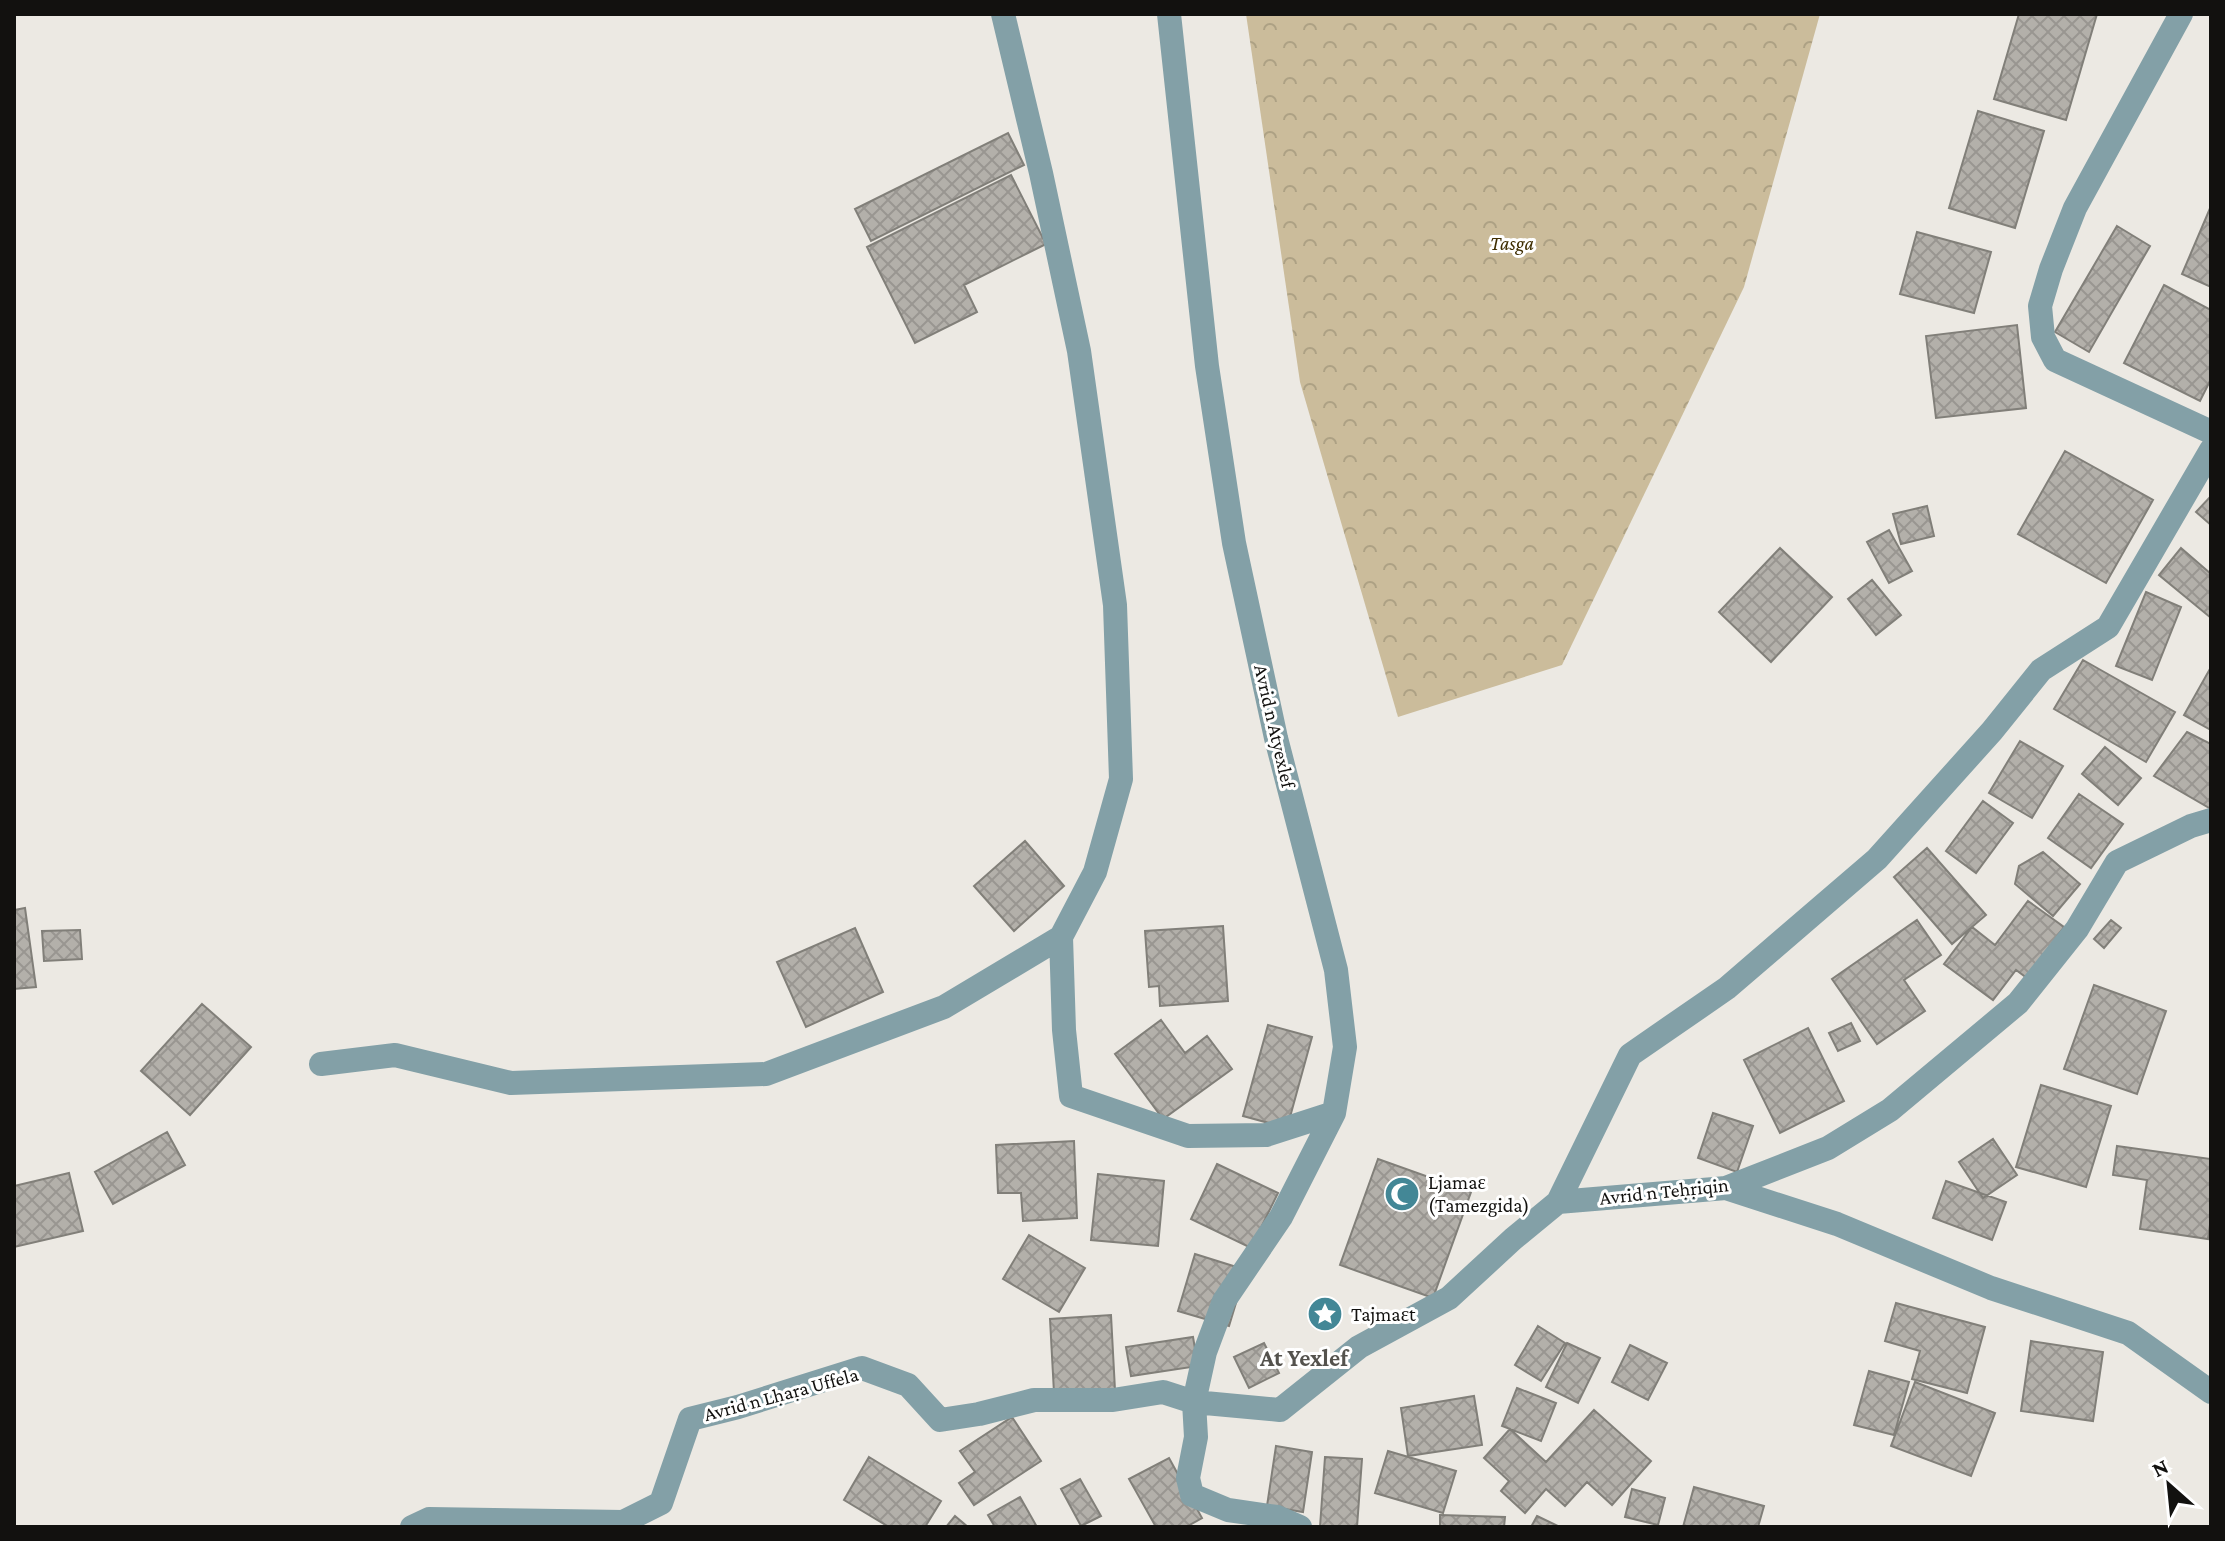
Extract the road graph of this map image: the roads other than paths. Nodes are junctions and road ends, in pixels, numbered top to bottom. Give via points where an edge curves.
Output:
1 (1003, 14) edge
2 (1169, 14) edge
3 (2181, 14) edge
4 (2211, 432) edge
5 (2211, 450) edge
6 (2211, 820) edge
7 (1061, 937) junction
8 (321, 1064) dead end
9 (1334, 1113) junction
10 (1726, 1188) junction
11 (1558, 1202) junction
12 (2211, 1392) edge
13 (1194, 1402) junction
14 (412, 1527) edge
15 (1300, 1527) edge

1 - 7 street via 1079,351 1115,605 1121,779 1095,872
2 - 9 street, Avrid n Atyexlef via 1207,366 1234,543 1276,738 1336,970 1345,1047
3 - 4 street via 2075,208 2040,306 2043,337 2055,360
5 - 11 street via 2108,627 2041,670 1877,859 1727,988 1630,1055
6 - 10 street, Avrid n Teḥṛiqin via 2117,862 2077,929 2018,1003 1890,1110 1828,1148
7 - 8 street via 944,1007 766,1074 511,1083 395,1055
7 - 9 street via 1071,1096 1188,1136 1266,1135
9 - 13 street, Avrid n Atyexlef via 1281,1217 1224,1301
10 - 11 street, Avrid n Teḥṛiqin
10 - 12 street via 1837,1224 1991,1288 2128,1333
11 - 13 street via 1449,1298 1359,1347 1280,1410
13 - 14 street, Avrid n Lḥaṛa Uffela via 1163,1392 1113,1400 1034,1400 940,1420 908,1385 862,1368 690,1419 661,1503 623,1522 429,1519
13 - 15 street, Avrid n Atyexlef via 1196,1437 1188,1478 1192,1495 1228,1510 1277,1517

